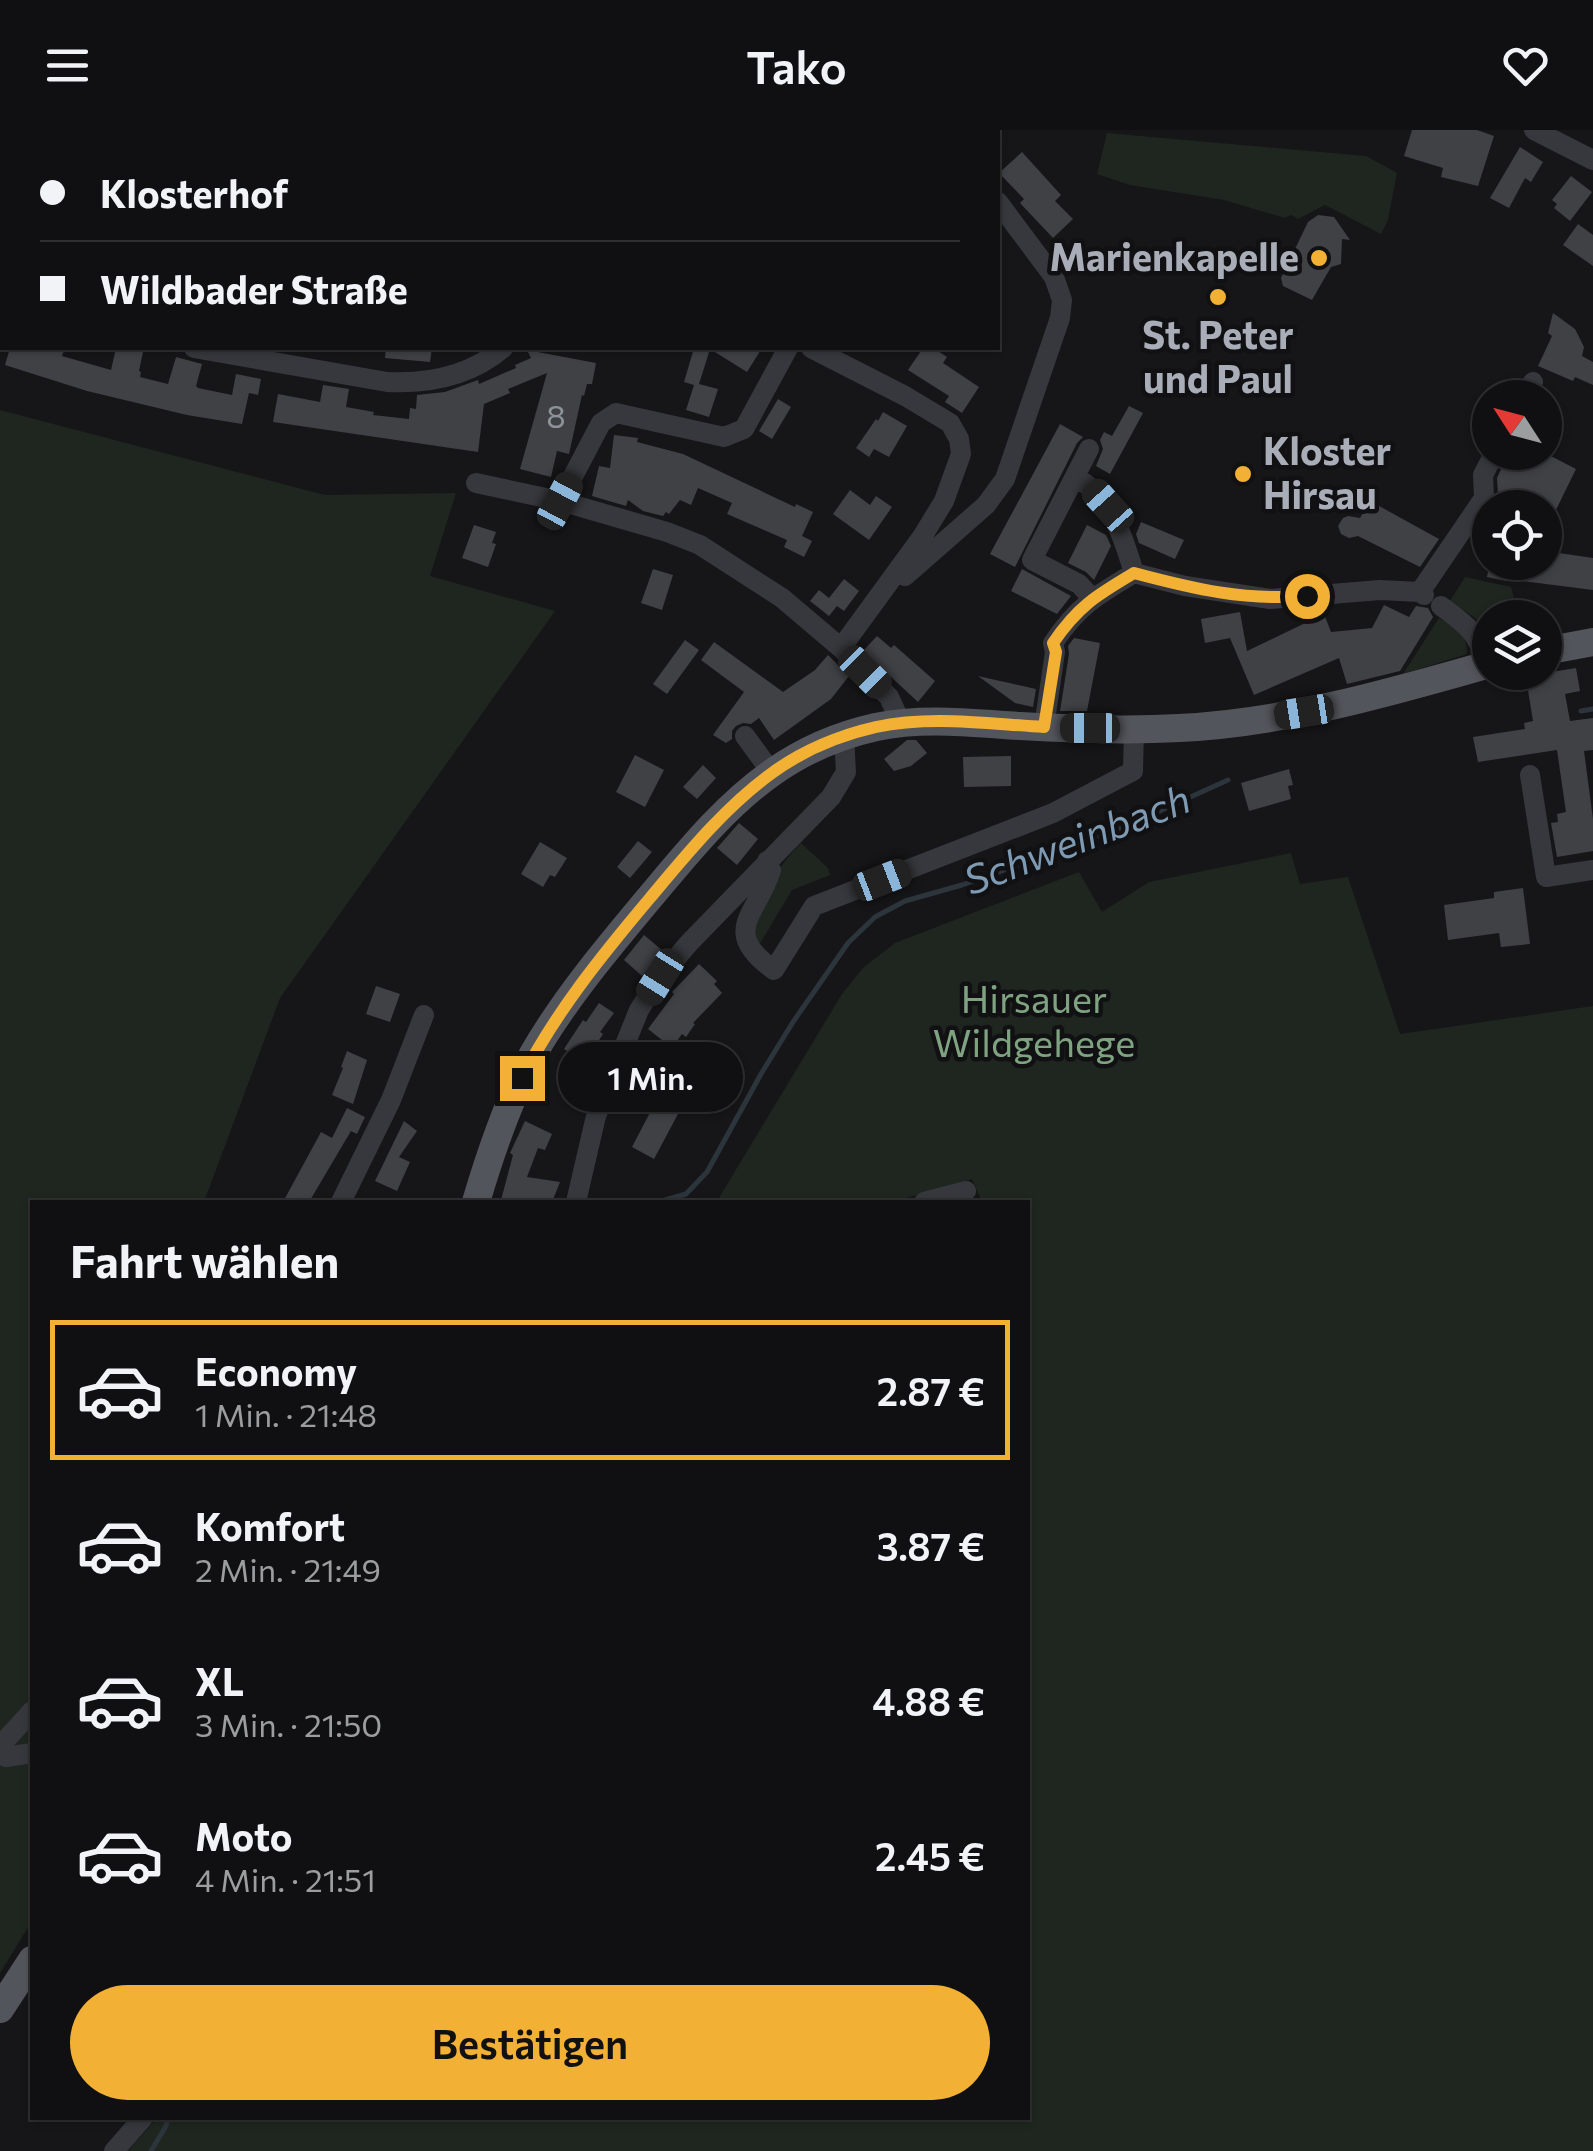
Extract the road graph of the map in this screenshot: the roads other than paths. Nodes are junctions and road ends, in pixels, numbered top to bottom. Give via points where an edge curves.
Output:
1 (1534, 130) edge
2 (1593, 160) edge
3 (1000, 205) edge
4 (205, 350) edge
5 (502, 350) edge
6 (787, 350) edge
7 (815, 350) edge
8 (1089, 449) dead end
9 (1486, 470) edge
10 (1075, 477) junction
11 (476, 483) dead end
12 (560, 501) junction
13 (898, 573) junction
14 (1134, 573) junction
15 (1428, 597) junction
16 (1092, 598) junction
17 (1472, 629) edge
18 (1593, 642) edge
19 (1562, 647) edge
20 (841, 648) junction
21 (1472, 669) edge
22 (900, 723) junction
23 (1044, 727) junction
24 (1134, 729) junction
25 (745, 736) dead end
26 (844, 737) junction
27 (772, 773) junction
28 (1530, 775) dead end
29 (767, 861) junction
30 (1593, 870) edge
31 (424, 1014) dead end
32 (966, 1191) dead end
33 (342, 1200) edge
34 (477, 1200) edge
35 (576, 1200) edge
36 (932, 1200) edge
37 (30, 1713) edge
38 (0, 1748) edge
39 (30, 1753) edge
40 (30, 1963) edge
41 (0, 2009) edge
42 (141, 2120) edge
43 (114, 2151) edge

1 - 2 street
3 - 13 street via 1054,277 1060,318 1005,479 958,531 905,576
4 - 5 street via 414,384 452,376
6 - 12 street via 744,428 724,437 616,413 601,423
7 - 13 street via 950,423 959,438 962,454 944,501
8 - 10 street
9 - 15 street via 1484,498
10 - 14 street via 1108,506
10 - 16 street via 1032,560
11 - 12 street
12 - 20 street via 700,545 782,598
13 - 20 street
14 - 15 street via 1270,598 1380,590
14 - 16 street
15 - 17 street
16 - 23 street via 1053,643
18 - 19 main road
20 - 22 street via 889,697
21 - 24 main road via 1304,712
22 - 23 main road
22 - 26 main road
23 - 24 main road
24 - 29 street via 1133,772 1053,813 814,906 774,970 755,956 746,926 768,880
25 - 27 street
26 - 27 main road
26 - 29 street via 846,772
27 - 34 main road via 688,852 566,1005 508,1104
28 - 30 street via 1546,876
29 - 35 street via 689,943 639,1010 596,1116
31 - 33 street
32 - 36 street
37 - 38 street
38 - 39 street via 6,1757
40 - 41 main road
42 - 43 street

